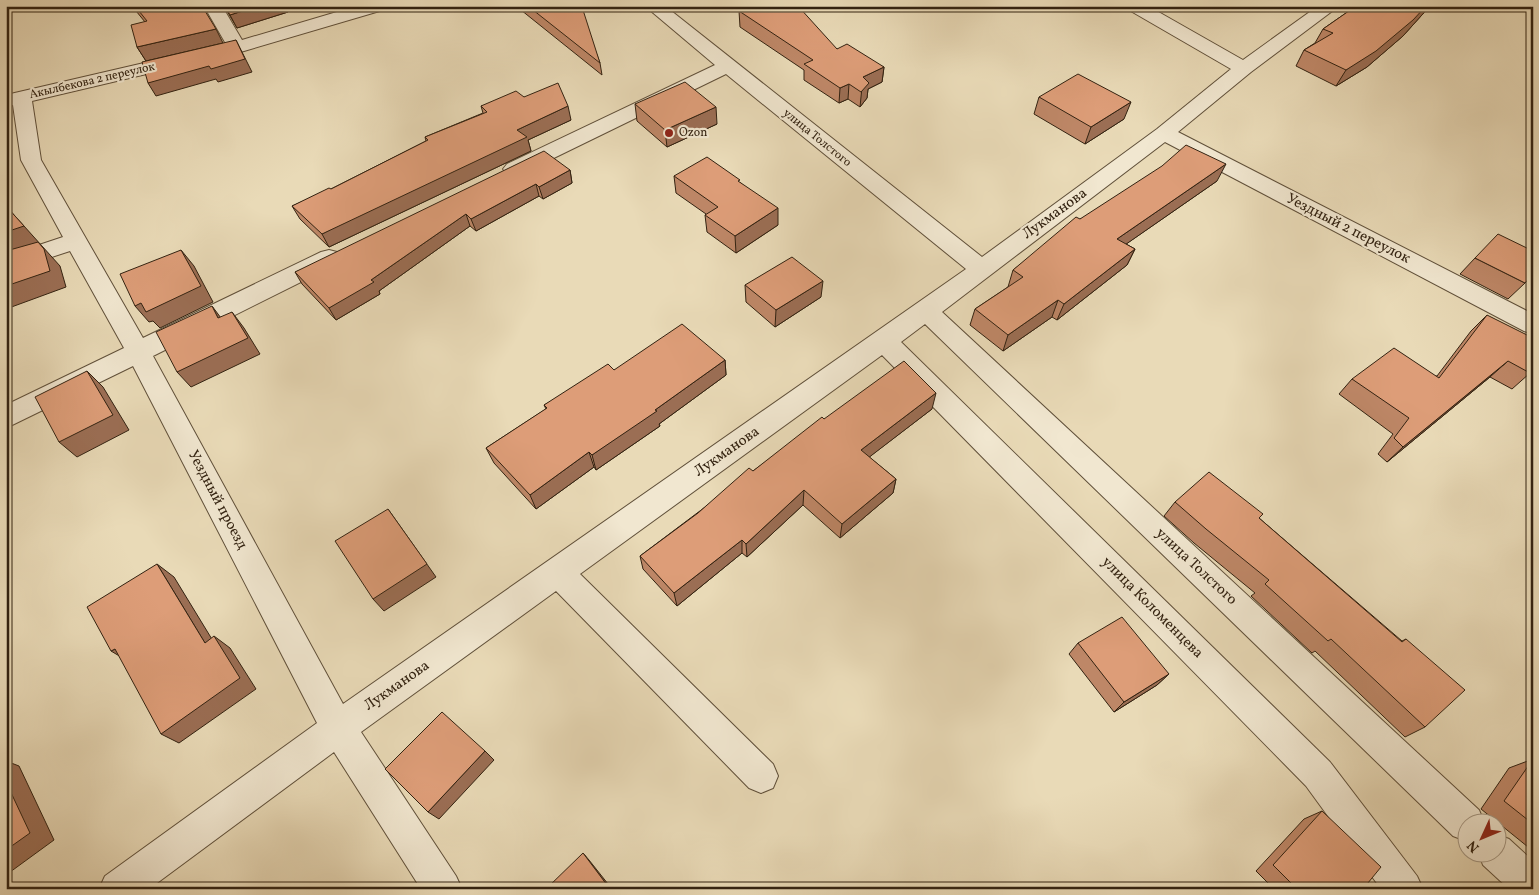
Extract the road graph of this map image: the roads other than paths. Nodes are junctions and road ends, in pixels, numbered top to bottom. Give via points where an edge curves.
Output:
1 (213, 6) edge
2 (377, 6) edge
3 (654, 6) edge
4 (1135, 6) edge
5 (1330, 6) edge
6 (237, 47) junction
7 (727, 66) junction
8 (1244, 68) junction
9 (14, 99) edge
10 (1164, 133) junction
11 (495, 178) edge
12 (76, 241) junction
13 (352, 247) edge
14 (6, 264) edge
15 (981, 269) junction
16 (926, 311) junction
17 (1533, 325) edge
18 (884, 341) junction
19 (138, 351) junction
20 (6, 417) edge
21 (558, 572) junction
22 (338, 728) junction
23 (761, 776) dead end
24 (1456, 814) edge
25 (1506, 861) edge
26 (1533, 886) edge
27 (118, 889) edge
28 (443, 889) edge
29 (1404, 889) edge

1 - 6 street
2 - 6 street, Акылбекова 2 переулок
3 - 7 street, улица Толстого
4 - 8 street
5 - 8 street, Лукманова
6 - 9 street, Акылбекова 2 переулок
7 - 11 street
7 - 15 street, улица Толстого
8 - 10 street, Лукманова
9 - 12 street, Уездный проезд via 31,160
10 - 15 street, Лукманова
10 - 17 street, Уездный 2 переулок
12 - 14 street
12 - 19 street, Уездный проезд
13 - 19 street
15 - 16 street, Лукманова
16 - 18 street, Лукманова
16 - 24 street, улица Толстого
18 - 21 street, Лукманова
18 - 29 street, улица Коломенцева via 1318,774
19 - 20 street
19 - 22 street, Уездный проезд
21 - 22 street, Лукманова
21 - 23 street
22 - 27 street, Лукманова
22 - 28 street, Уездный проезд
25 - 26 street

